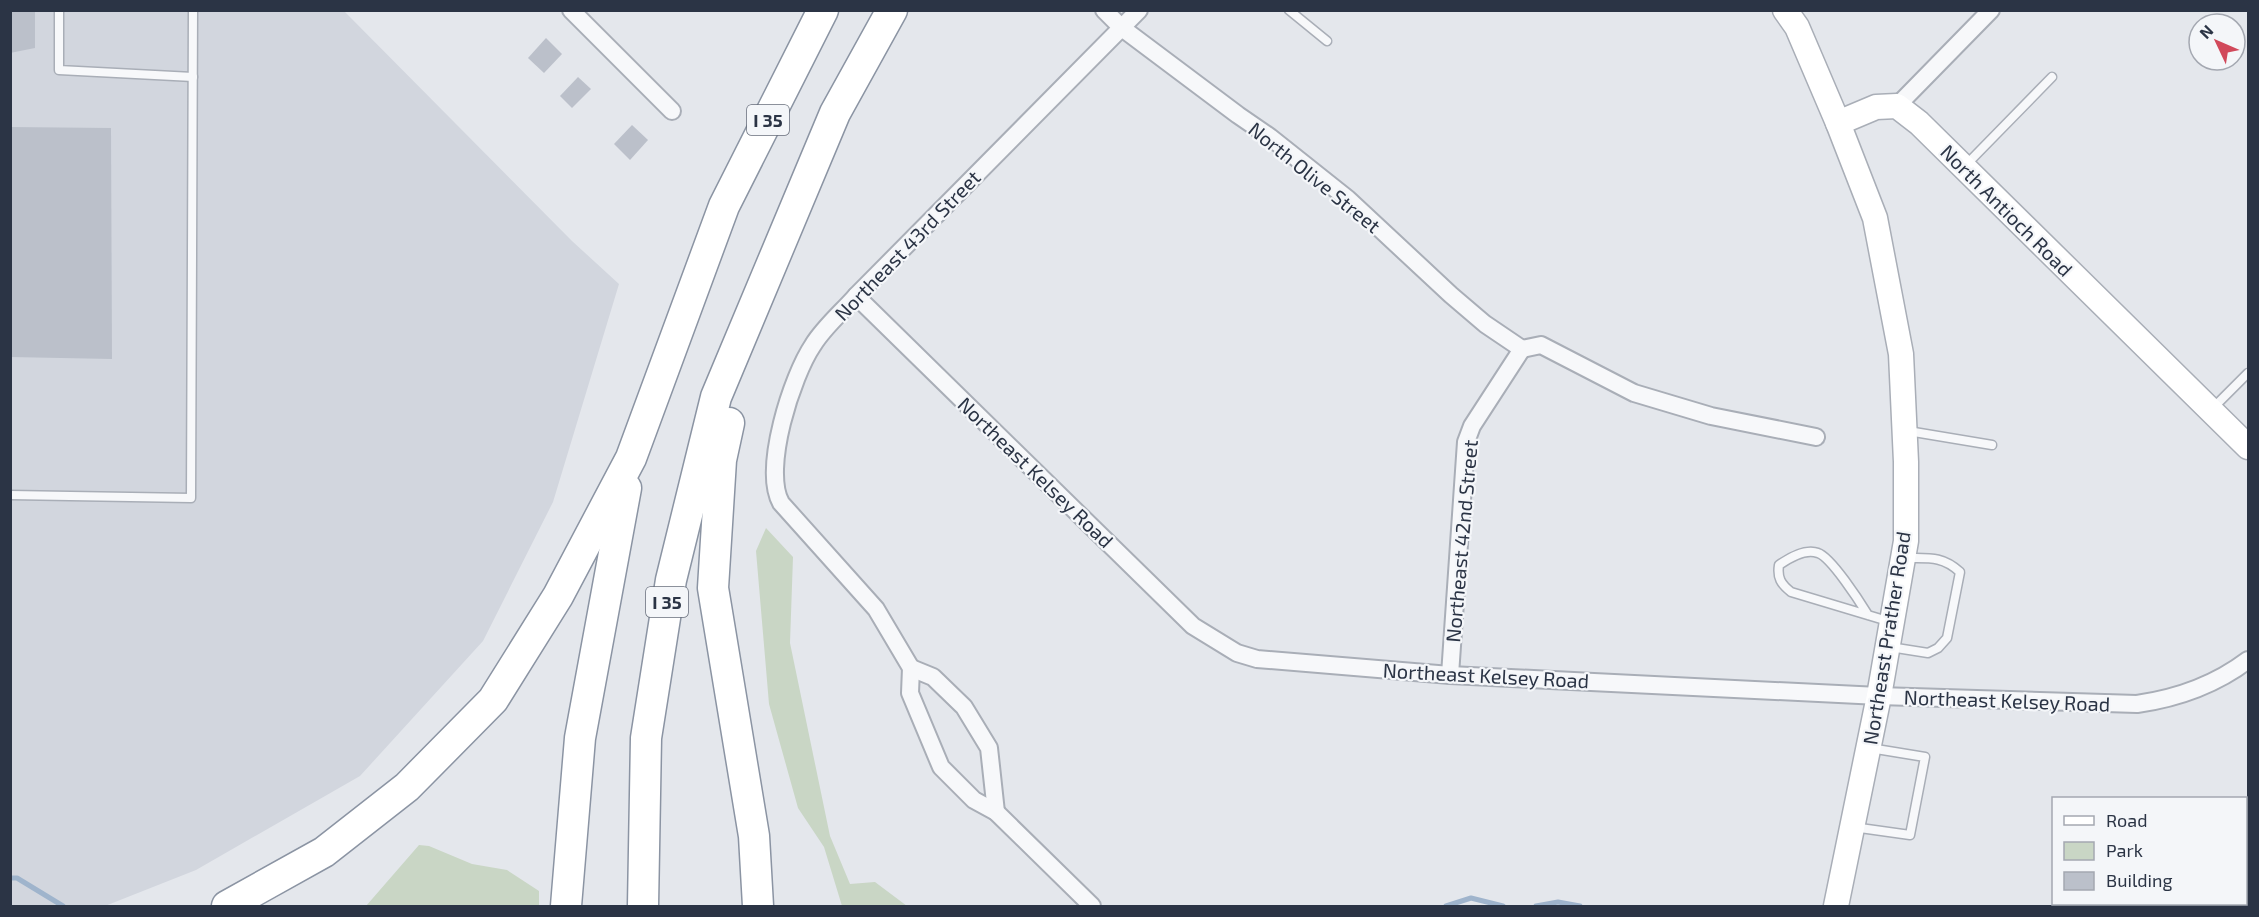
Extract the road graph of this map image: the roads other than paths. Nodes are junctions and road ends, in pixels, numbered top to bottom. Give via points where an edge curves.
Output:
1 (59, 10) edge
2 (193, 10) edge
3 (571, 10) edge
4 (823, 10) edge
5 (892, 10) edge
6 (1104, 10) edge
7 (1139, 10) edge
8 (1289, 10) edge
9 (1785, 10) edge
10 (1992, 10) edge
11 (1122, 28) junction
12 (1327, 40) dead end
13 (2052, 76) dead end
14 (193, 77) junction
15 (1897, 106) junction
16 (672, 111) dead end
17 (1838, 123) junction
18 (1964, 167) junction
19 (856, 296) junction
20 (753, 309) junction
21 (1522, 349) junction
22 (2248, 373) edge
23 (2211, 410) junction
24 (1905, 431) junction
25 (1816, 437) dead end
26 (1992, 445) dead end
27 (2248, 447) edge
28 (631, 458) junction
29 (10, 495) edge
30 (1902, 558) junction
31 (1868, 615) junction
32 (1891, 622) junction
33 (1887, 647) junction
34 (2248, 660) edge
35 (911, 668) junction
36 (1450, 675) junction
37 (1879, 696) junction
38 (1868, 748) junction
39 (996, 812) junction
40 (1852, 827) junction
41 (227, 906) edge
42 (566, 906) edge
43 (643, 906) edge
44 (758, 906) edge
45 (1092, 906) edge
46 (1836, 906) edge

1 - 14 lane via 59,70
2 - 14 lane
3 - 16 street
4 - 28 highway, I 35 via 724,206
5 - 20 highway, I 35 via 836,113
6 - 11 street, North Olive Street
7 - 11 street, Northeast 43rd Street
8 - 12 lane
9 - 17 main road via 1797,27
10 - 15 street
11 - 19 street, Northeast 43rd Street
11 - 21 street, North Olive Street via 1270,136 1348,199 1485,324
13 - 18 lane
14 - 29 lane via 191,498
15 - 17 main road via 1876,107
15 - 18 main road, North Antioch Road
17 - 24 main road, Northeast Prather Road via 1875,218 1901,354
18 - 23 main road, North Antioch Road
19 - 35 street, Northeast 43rd Street via 812,345 791,393 781,426 776,494 797,523 876,609
19 - 36 street, Northeast Kelsey Road via 1193,626 1221,644 1257,659
20 - 43 highway, I 35 via 716,397 670,580 646,738
20 - 44 highway via 722,460 712,588 754,836
21 - 25 street via 1540,345 1634,393 1711,416
21 - 36 street, Northeast 42nd Street via 1472,426 1466,442
22 - 23 lane
23 - 27 main road, North Antioch Road
24 - 26 lane
24 - 30 main road, Northeast Prather Road
28 - 41 highway via 558,596 493,700 407,787 324,852
28 - 42 highway, I 35 via 580,738
30 - 32 main road, Northeast Prather Road
30 - 33 lane via 1936,559 1950,563 1960,572 1947,638 1938,648 1928,653
31 - 31 lane via 1791,592 1778,575 1779,565 1790,557 1818,553 1828,559
31 - 32 lane
32 - 33 main road, Northeast Prather Road
33 - 37 main road, Northeast Prather Road
34 - 37 street, Northeast Kelsey Road via 2198,690 2137,704
35 - 39 street via 910,693 941,767 974,800
35 - 39 street via 933,677 964,707 989,748
36 - 37 street, Northeast Kelsey Road
37 - 38 main road, Northeast Prather Road
38 - 40 main road, Northeast Prather Road
38 - 40 lane via 1925,757 1910,835
39 - 45 street
40 - 46 main road, Northeast Prather Road

